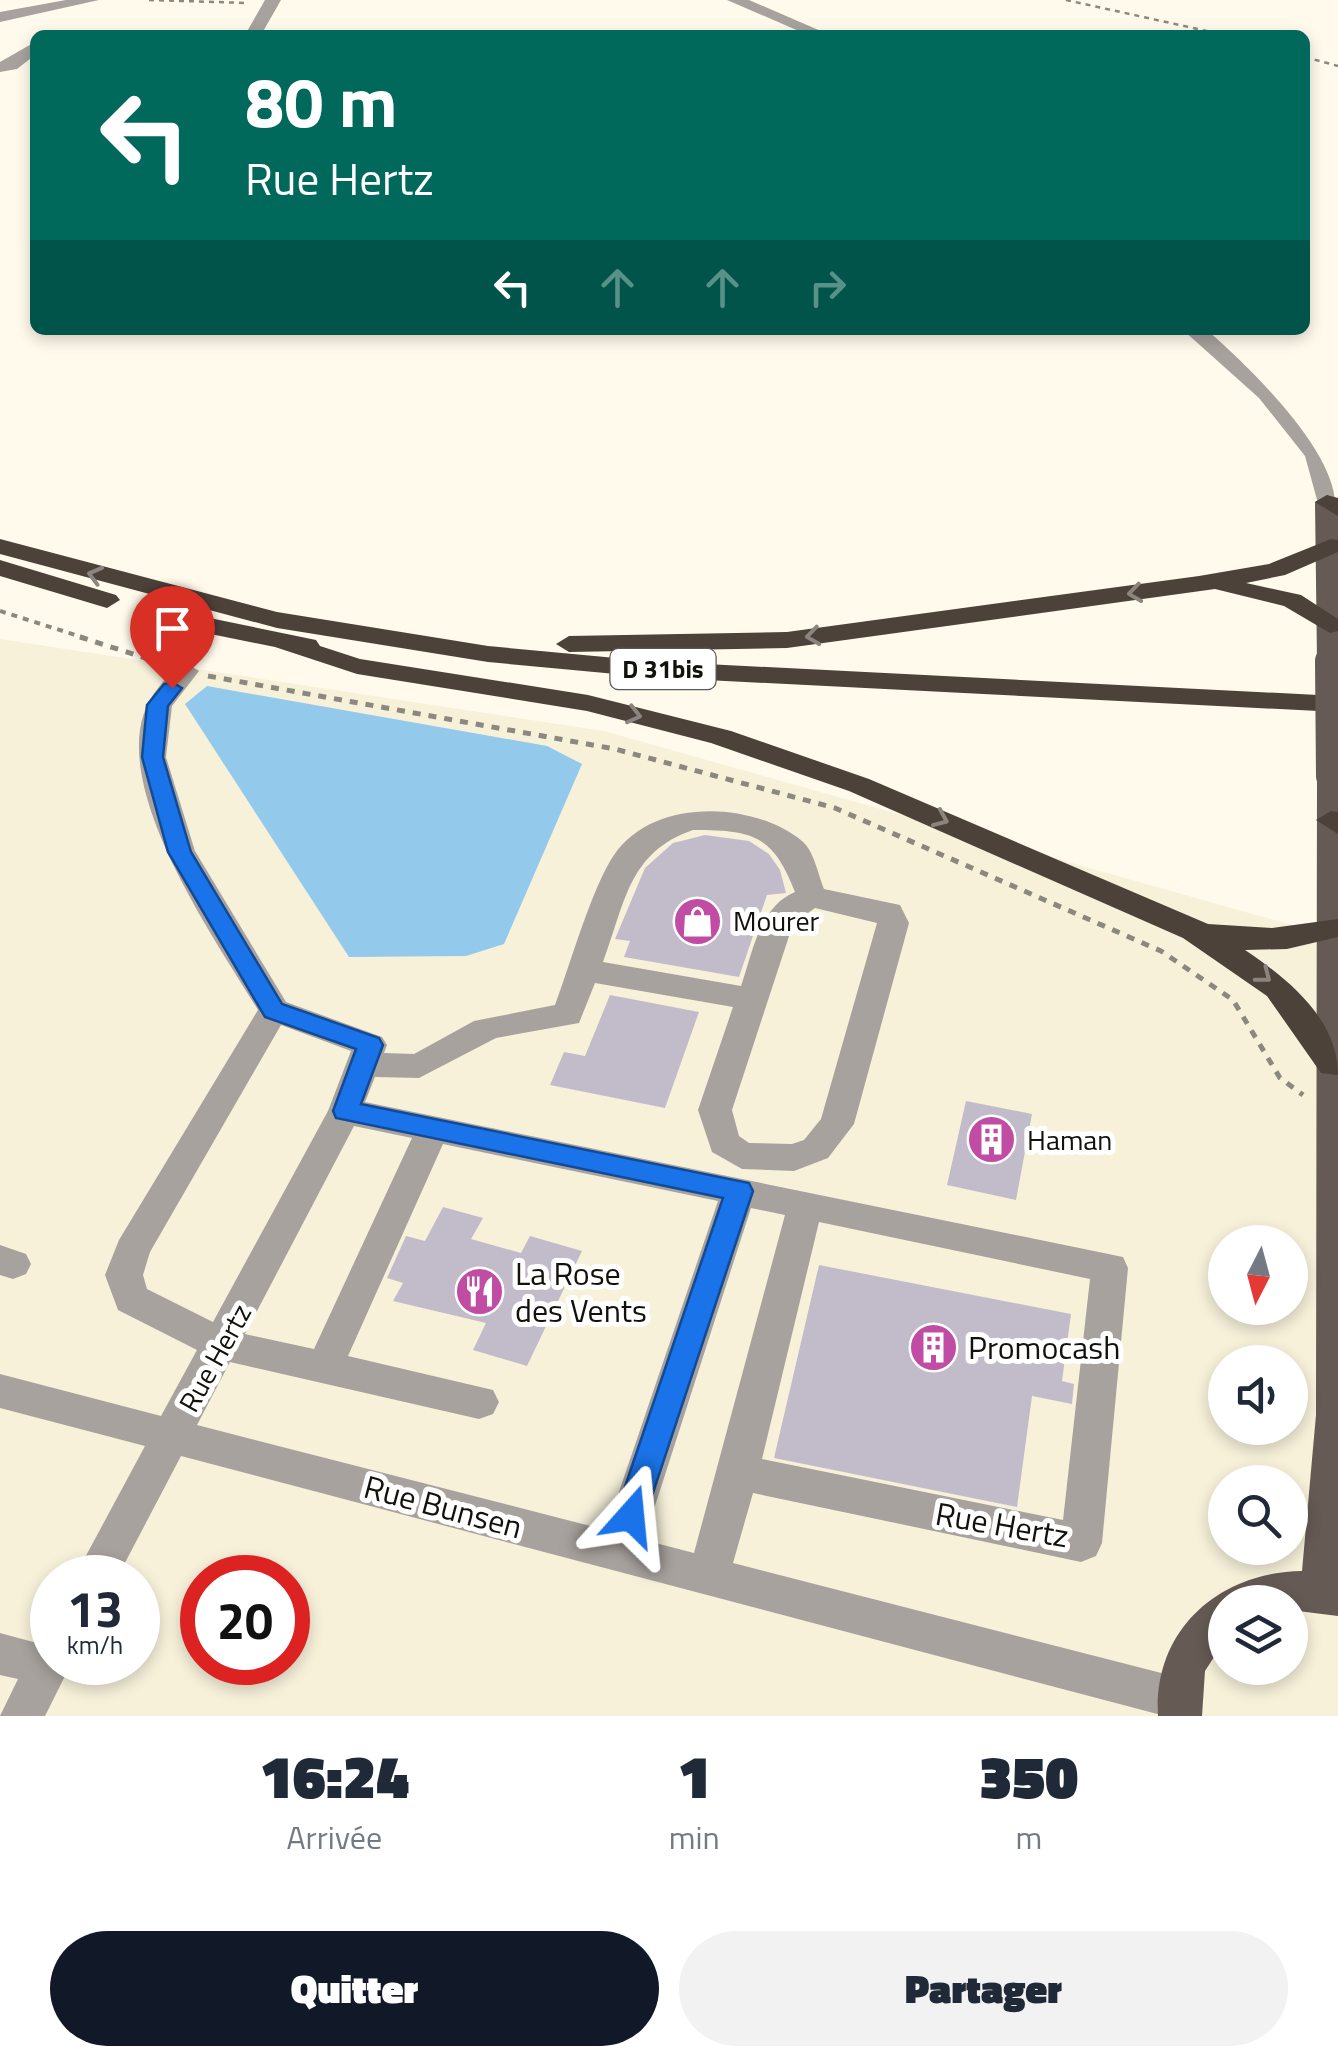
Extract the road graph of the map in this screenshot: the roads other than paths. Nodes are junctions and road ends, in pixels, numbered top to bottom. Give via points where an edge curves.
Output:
1 (90, 0) edge
2 (735, 0) edge
3 (272, 1) edge
4 (57, 6) junction
5 (0, 17) edge
6 (52, 25) dead end
7 (255, 30) edge
8 (810, 30) edge
9 (30, 50) edge
10 (30, 51) edge
11 (0, 53) edge
12 (0, 67) edge
13 (1200, 335) edge
14 (1332, 505) edge
15 (0, 546) edge
16 (1333, 559) edge
17 (0, 568) edge
18 (1199, 584) junction
19 (1330, 624) junction
20 (271, 630) junction
21 (186, 671) road end
22 (1338, 704) edge
23 (1338, 724) edge
24 (1334, 822) edge
25 (812, 897) junction
26 (1194, 930) junction
27 (1334, 943) edge
28 (584, 970) junction
29 (752, 999) junction
30 (274, 1010) junction
31 (1333, 1064) junction
32 (363, 1065) junction
33 (346, 1111) junction
34 (433, 1129) junction
35 (751, 1181) junction
36 (806, 1204) junction
37 (224, 1345) junction
38 (324, 1368) junction
39 (0, 1391) edge
40 (479, 1402) dead end
41 (171, 1436) junction
42 (739, 1472) junction
43 (619, 1552) junction
44 (108, 1555) edge
45 (708, 1575) junction
46 (1330, 1593) edge
47 (1208, 1628) edge
48 (0, 1654) edge
49 (30, 1659) edge
50 (38, 1685) edge
51 (1179, 1707) edge
52 (22, 1716) edge

1 - 4 street
2 - 8 street
3 - 7 street
4 - 5 street
4 - 6 street via 60,16
9 - 11 street
10 - 12 street
13 - 14 street via 1267,393 1316,455
14 - 16 main road
20 -> 15 highway, D 31bis
16 - 18 highway
16 - 19 main road
17 - 20 highway, D 31bis
18 - 19 highway via 1292,600
18 -> 20 highway via 786,640 570,644
19 - 24 main road, bridge
20 - 22 highway, D 31bis via 648,669
20 - 23 highway, D 31bis via 477,672 647,688
20 -> 26 highway via 357,666 588,703 721,737 860,785
21 - 30 street via 158,705 152,757 180,852
24 - 27 main road
25 - 28 street via 794,850 764,830 724,821 675,826 627,858
25 - 29 street via 779,920
25 - 35 street via 889,912 893,924 837,1124 816,1149
26 - 27 highway via 1242,941
26 -> 31 highway via 1278,988
27 - 31 main road
28 - 29 street
28 - 32 street via 567,1016 486,1029 419,1066
29 - 35 street via 714,1110 724,1142 742,1156
30 - 32 street via 370,1045
30 - 37 street via 132,1250 124,1275 131,1298
31 - 46 main road
32 - 33 street
33 - 34 street, Rue Hertz
33 - 37 street, Rue Hertz
34 - 35 street, Rue Hertz
34 - 38 street
35 - 36 street, Rue Hertz
35 - 43 street
36 - 42 street
36 - 42 street, Rue Hertz via 1110,1268 1081,1544
37 - 38 street
37 - 41 street, Rue Hertz
38 - 40 street
39 - 41 street, Rue Bunsen
41 - 43 street, Rue Bunsen
41 - 44 street, Rue Hertz
42 - 45 street
43 - 45 street, Rue Bunsen
45 - 51 street, Rue Bunsen
47 - 51 main road via 1190,1648
48 - 49 street
50 - 52 street

